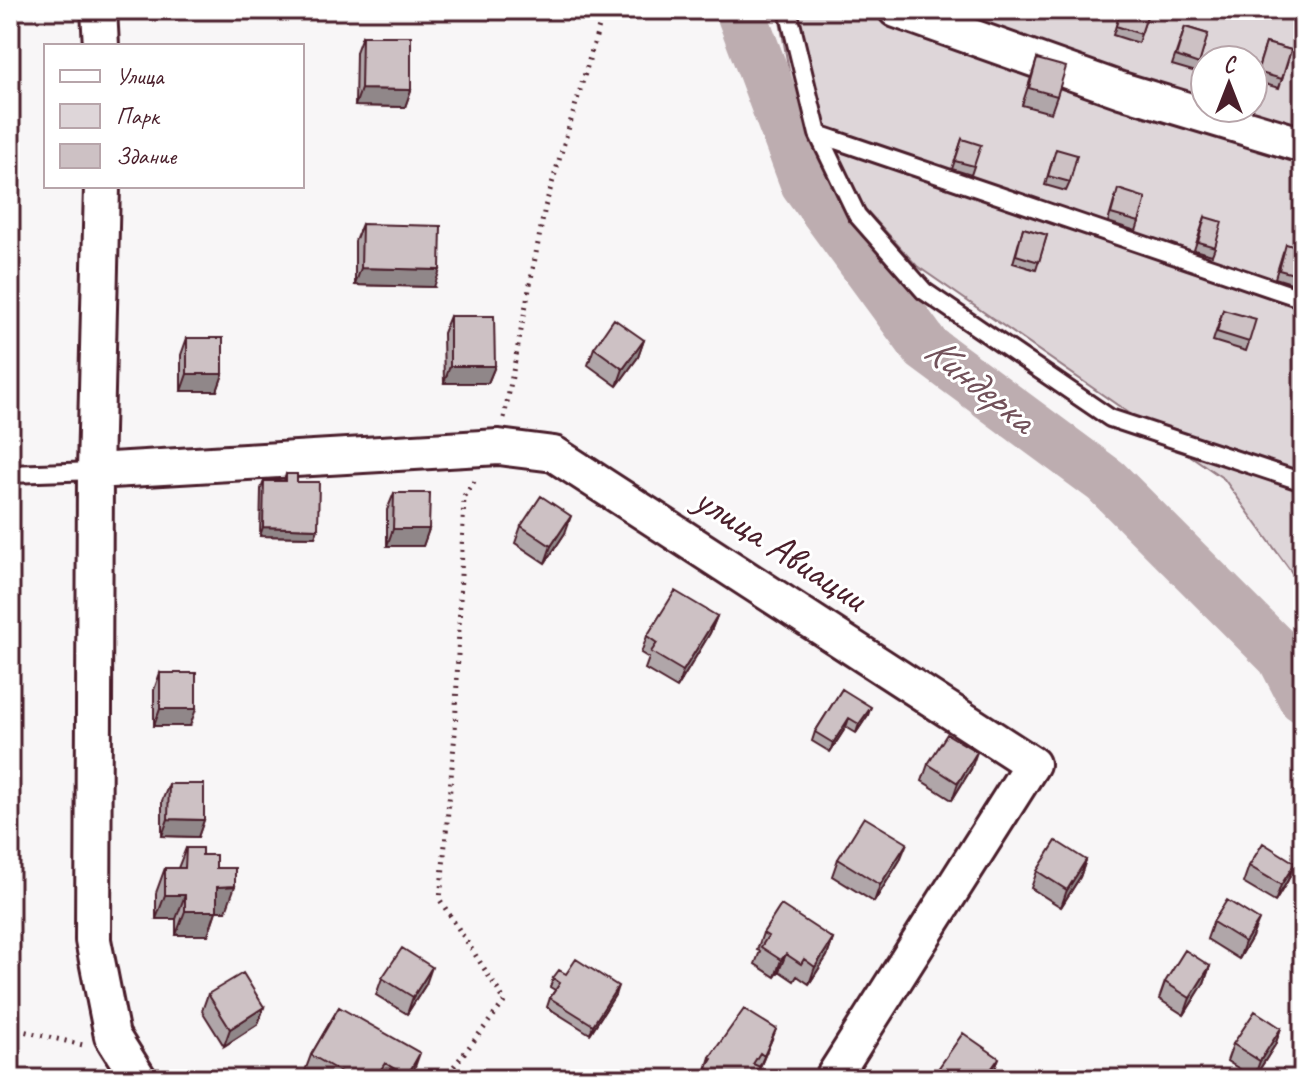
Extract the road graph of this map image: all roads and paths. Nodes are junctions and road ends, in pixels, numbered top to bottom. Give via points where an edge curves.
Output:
1 (99, 10) edge
2 (604, 10) edge
3 (788, 10) edge
4 (896, 10) edge
5 (101, 44) edge
6 (818, 134) junction
7 (1303, 145) edge
8 (102, 188) edge
9 (1303, 299) edge
10 (499, 447) junction
11 (95, 471) junction
12 (10, 474) edge
13 (1303, 482) edge
14 (10, 1028) edge
15 (131, 1067) edge
16 (444, 1079) edge
17 (832, 1079) edge

1 - 5 street
2 - 10 path via 545,207
3 - 6 lane
4 - 7 street via 1121,90
6 - 9 lane
6 - 13 lane via 857,215 924,291 1110,418
8 - 11 street
10 - 11 street, улица Авиации
10 - 16 path via 464,496 455,733 440,900 505,1001
10 - 17 street, улица Авиации via 554,454 1032,764
11 - 12 lane
11 - 15 street via 93,940 112,1036
14 - 15 path

